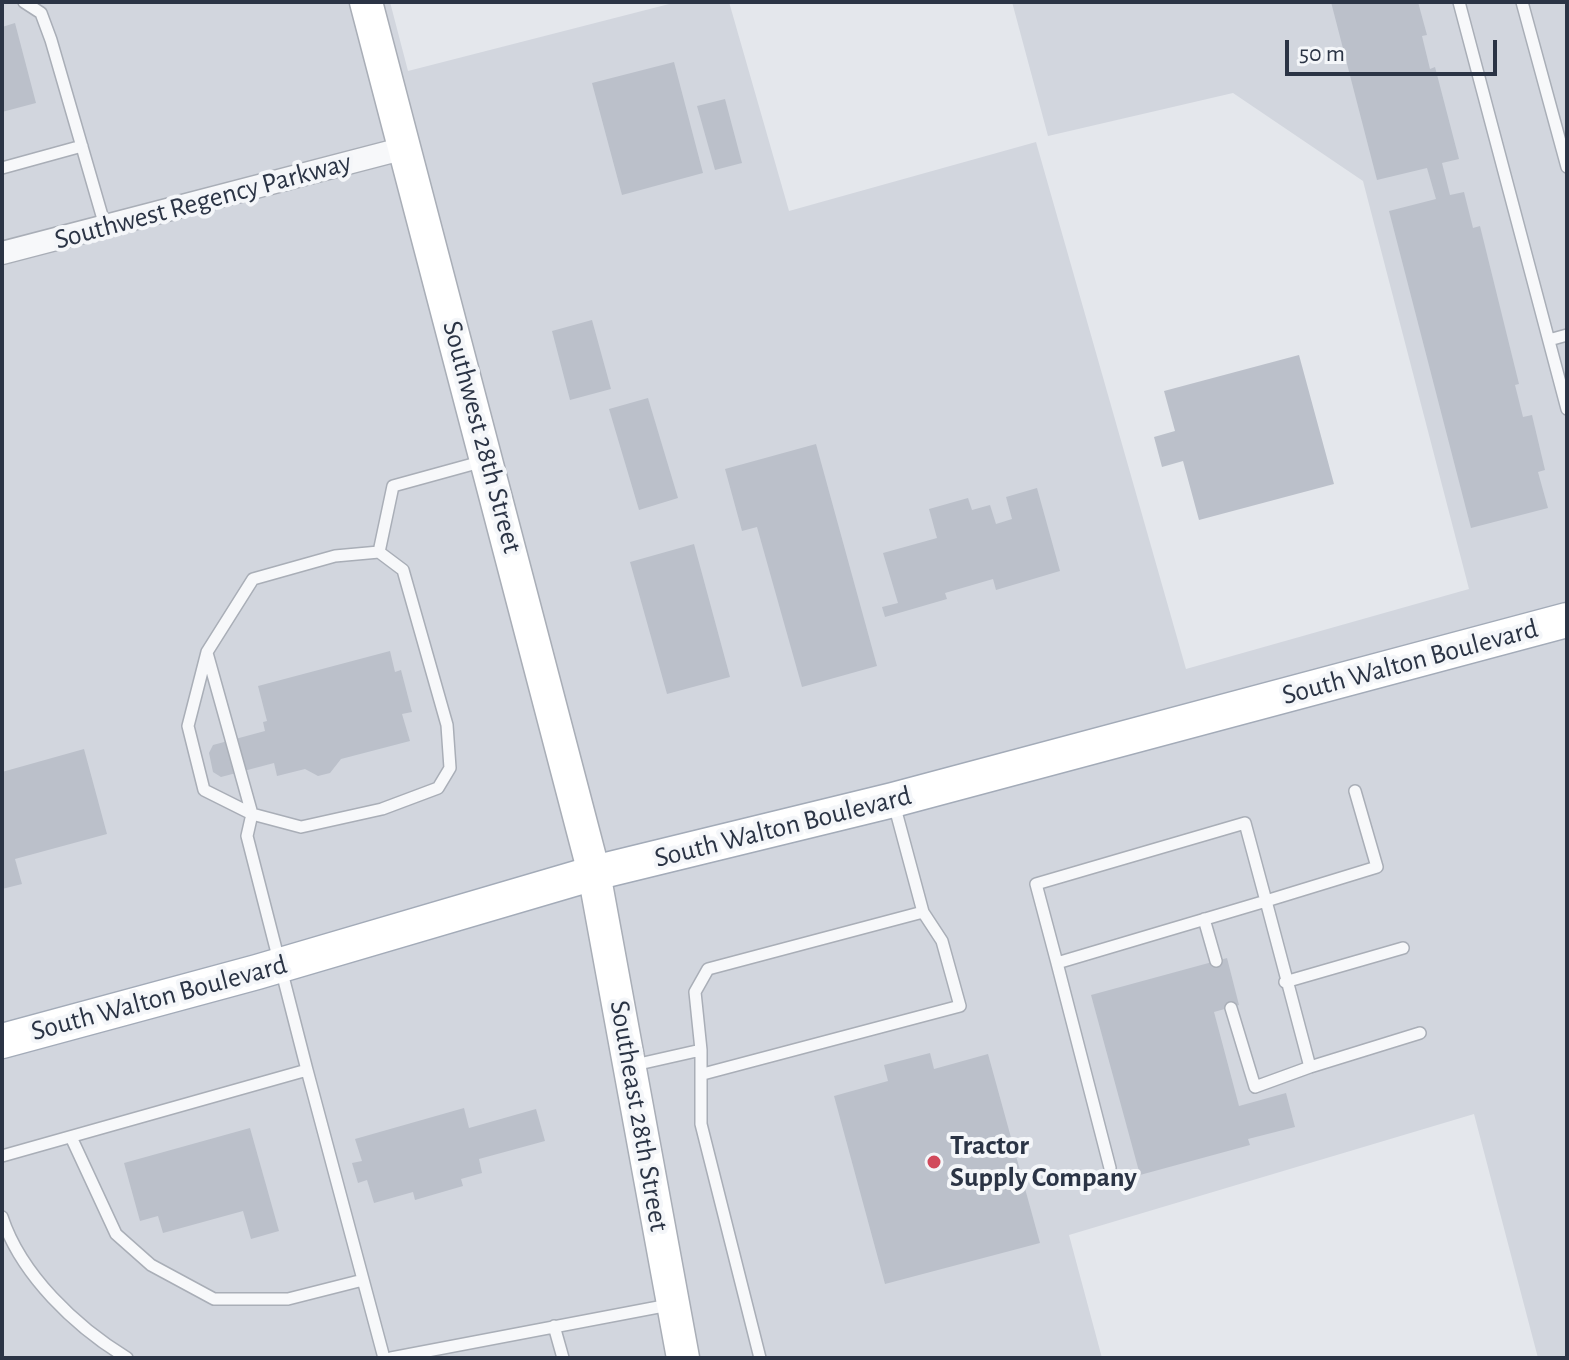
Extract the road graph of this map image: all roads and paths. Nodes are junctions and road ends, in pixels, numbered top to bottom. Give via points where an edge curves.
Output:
1 (24, 2) edge
2 (366, 2) edge
3 (1459, 2) edge
4 (1522, 2) edge
5 (82, 146) junction
6 (405, 148) junction
7 (1567, 167) edge
8 (2, 168) edge
9 (105, 226) junction
10 (2, 253) edge
11 (1567, 335) edge
12 (1549, 340) junction
13 (1567, 409) edge
14 (488, 460) junction
15 (379, 552) junction
16 (1567, 620) edge
17 (207, 652) junction
18 (1355, 791) dead end
19 (893, 800) junction
20 (252, 814) junction
21 (594, 873) junction
22 (1266, 901) junction
23 (923, 912) junction
24 (1204, 919) junction
25 (1403, 948) dead end
26 (1216, 961) dead end
27 (1057, 963) junction
28 (280, 965) junction
29 (1285, 982) junction
30 (1231, 1008) dead end
31 (1420, 1033) dead end
32 (2, 1041) edge
33 (701, 1050) junction
34 (630, 1066) junction
35 (1310, 1067) junction
36 (307, 1070) junction
37 (703, 1074) junction
38 (71, 1137) junction
39 (2, 1156) edge
40 (1110, 1168) dead end
41 (2, 1217) edge
42 (363, 1280) junction
43 (673, 1304) junction
44 (554, 1326) junction
45 (127, 1358) edge
46 (384, 1358) edge
47 (391, 1358) edge
48 (563, 1358) edge
49 (683, 1358) edge
50 (760, 1358) edge

1 - 5 lane via 41,13
2 - 6 street, Southwest 28th Street
3 - 12 lane
4 - 7 lane
5 - 8 lane
5 - 9 lane
6 - 9 street, Southwest Regency Parkway
6 - 14 street, Southwest 28th Street
9 - 10 street, Southwest Regency Parkway
11 - 12 lane
12 - 13 lane
14 - 15 lane via 393,486
14 - 21 street, Southwest 28th Street
15 - 17 lane via 335,556 253,579
15 - 20 lane via 403,570 447,725 450,768 438,788 382,809 301,827
16 - 19 main road, South Walton Boulevard
17 - 20 lane
17 - 20 lane via 188,726 204,790
18 - 22 lane via 1377,867
19 - 21 main road, South Walton Boulevard
19 - 23 lane
20 - 28 lane via 247,836
21 - 28 main road, South Walton Boulevard
21 - 34 street, Southeast 28th Street
22 - 24 lane
22 - 27 lane via 1245,823 1036,884
22 - 29 lane
23 - 33 lane via 708,969 695,992
23 - 37 lane via 942,941 960,1006
24 - 26 lane
24 - 27 lane
25 - 29 lane
27 - 40 lane
28 - 32 main road, South Walton Boulevard
28 - 36 lane
29 - 35 lane
30 - 35 lane via 1255,1087
31 - 35 lane
33 - 34 lane
33 - 37 lane
34 - 43 street, Southeast 28th Street
36 - 38 lane
36 - 42 lane
37 - 50 lane via 701,1124
38 - 39 lane
38 - 42 lane via 116,1234 151,1265 214,1299 288,1299
41 - 45 lane via 28,1269 97,1340
42 - 46 lane
43 - 44 lane
43 - 49 street, Southeast 28th Street
44 - 47 lane
44 - 48 lane

